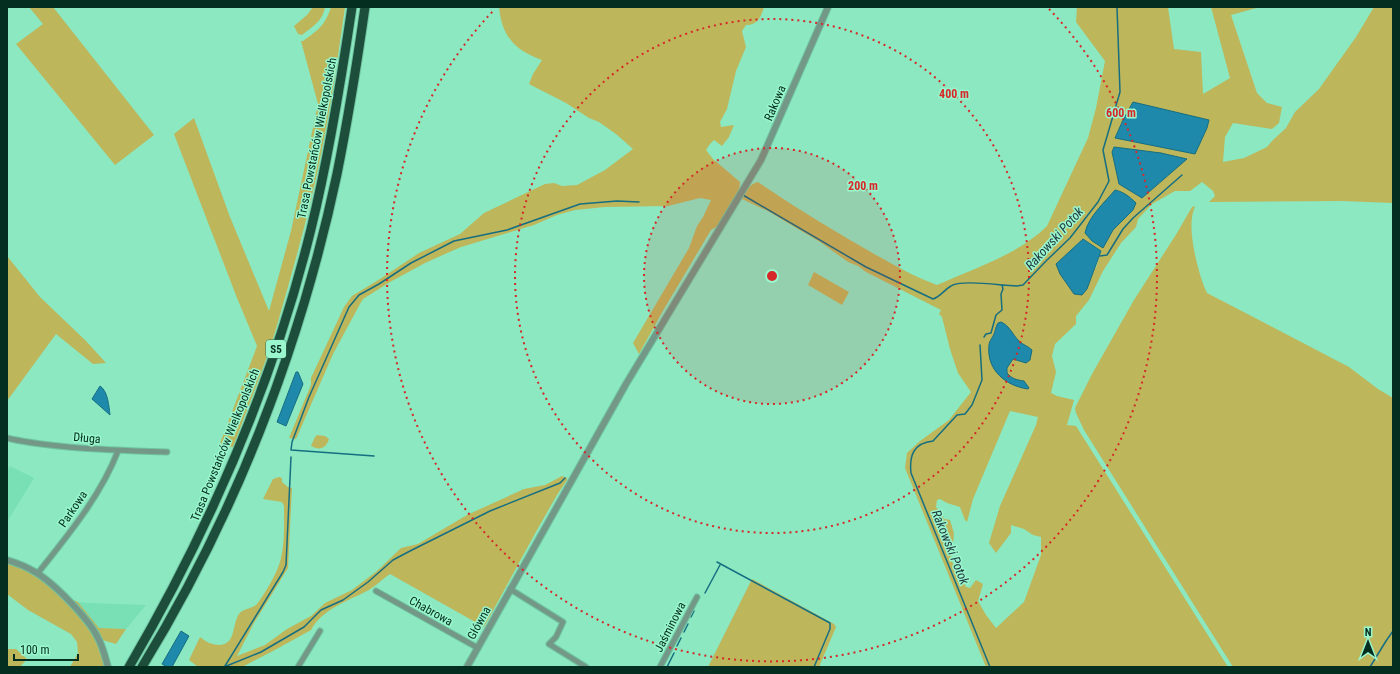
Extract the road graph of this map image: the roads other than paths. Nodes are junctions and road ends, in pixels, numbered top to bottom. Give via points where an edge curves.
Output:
1 (352, 7) edge
2 (365, 7) edge
3 (828, 7) edge
4 (7, 438) edge
5 (118, 451) junction
6 (167, 452) dead end
7 (7, 560) edge
8 (38, 574) junction
9 (510, 589) junction
10 (376, 591) dead end
11 (697, 597) dead end
12 (320, 631) dead end
13 (478, 648) junction
14 (108, 667) edge
15 (129, 667) edge
16 (142, 667) edge
17 (298, 667) edge
18 (467, 667) edge
19 (586, 667) edge
20 (660, 667) edge

1 - 15 highway, Trasa Powstańców Wielkopolskich / S5 via 335,116 313,223 269,370 250,422 202,532
2 - 16 highway, Trasa Powstańców Wielkopolskich / S5 via 337,175 304,304 282,373 262,427 212,540
3 - 9 street, Rakowa via 768,146 753,174 626,384
4 - 5 street, Długa
5 - 6 street, Długa
5 - 8 street, Parkowa via 91,503
7 - 8 street
8 - 14 street via 54,586 91,626 101,644
9 - 13 street, Główna
9 - 19 street via 564,622 549,644
10 - 13 street, Chabrowa
11 - 20 street, Jaśminowa
12 - 17 street
13 - 18 street, Główna

